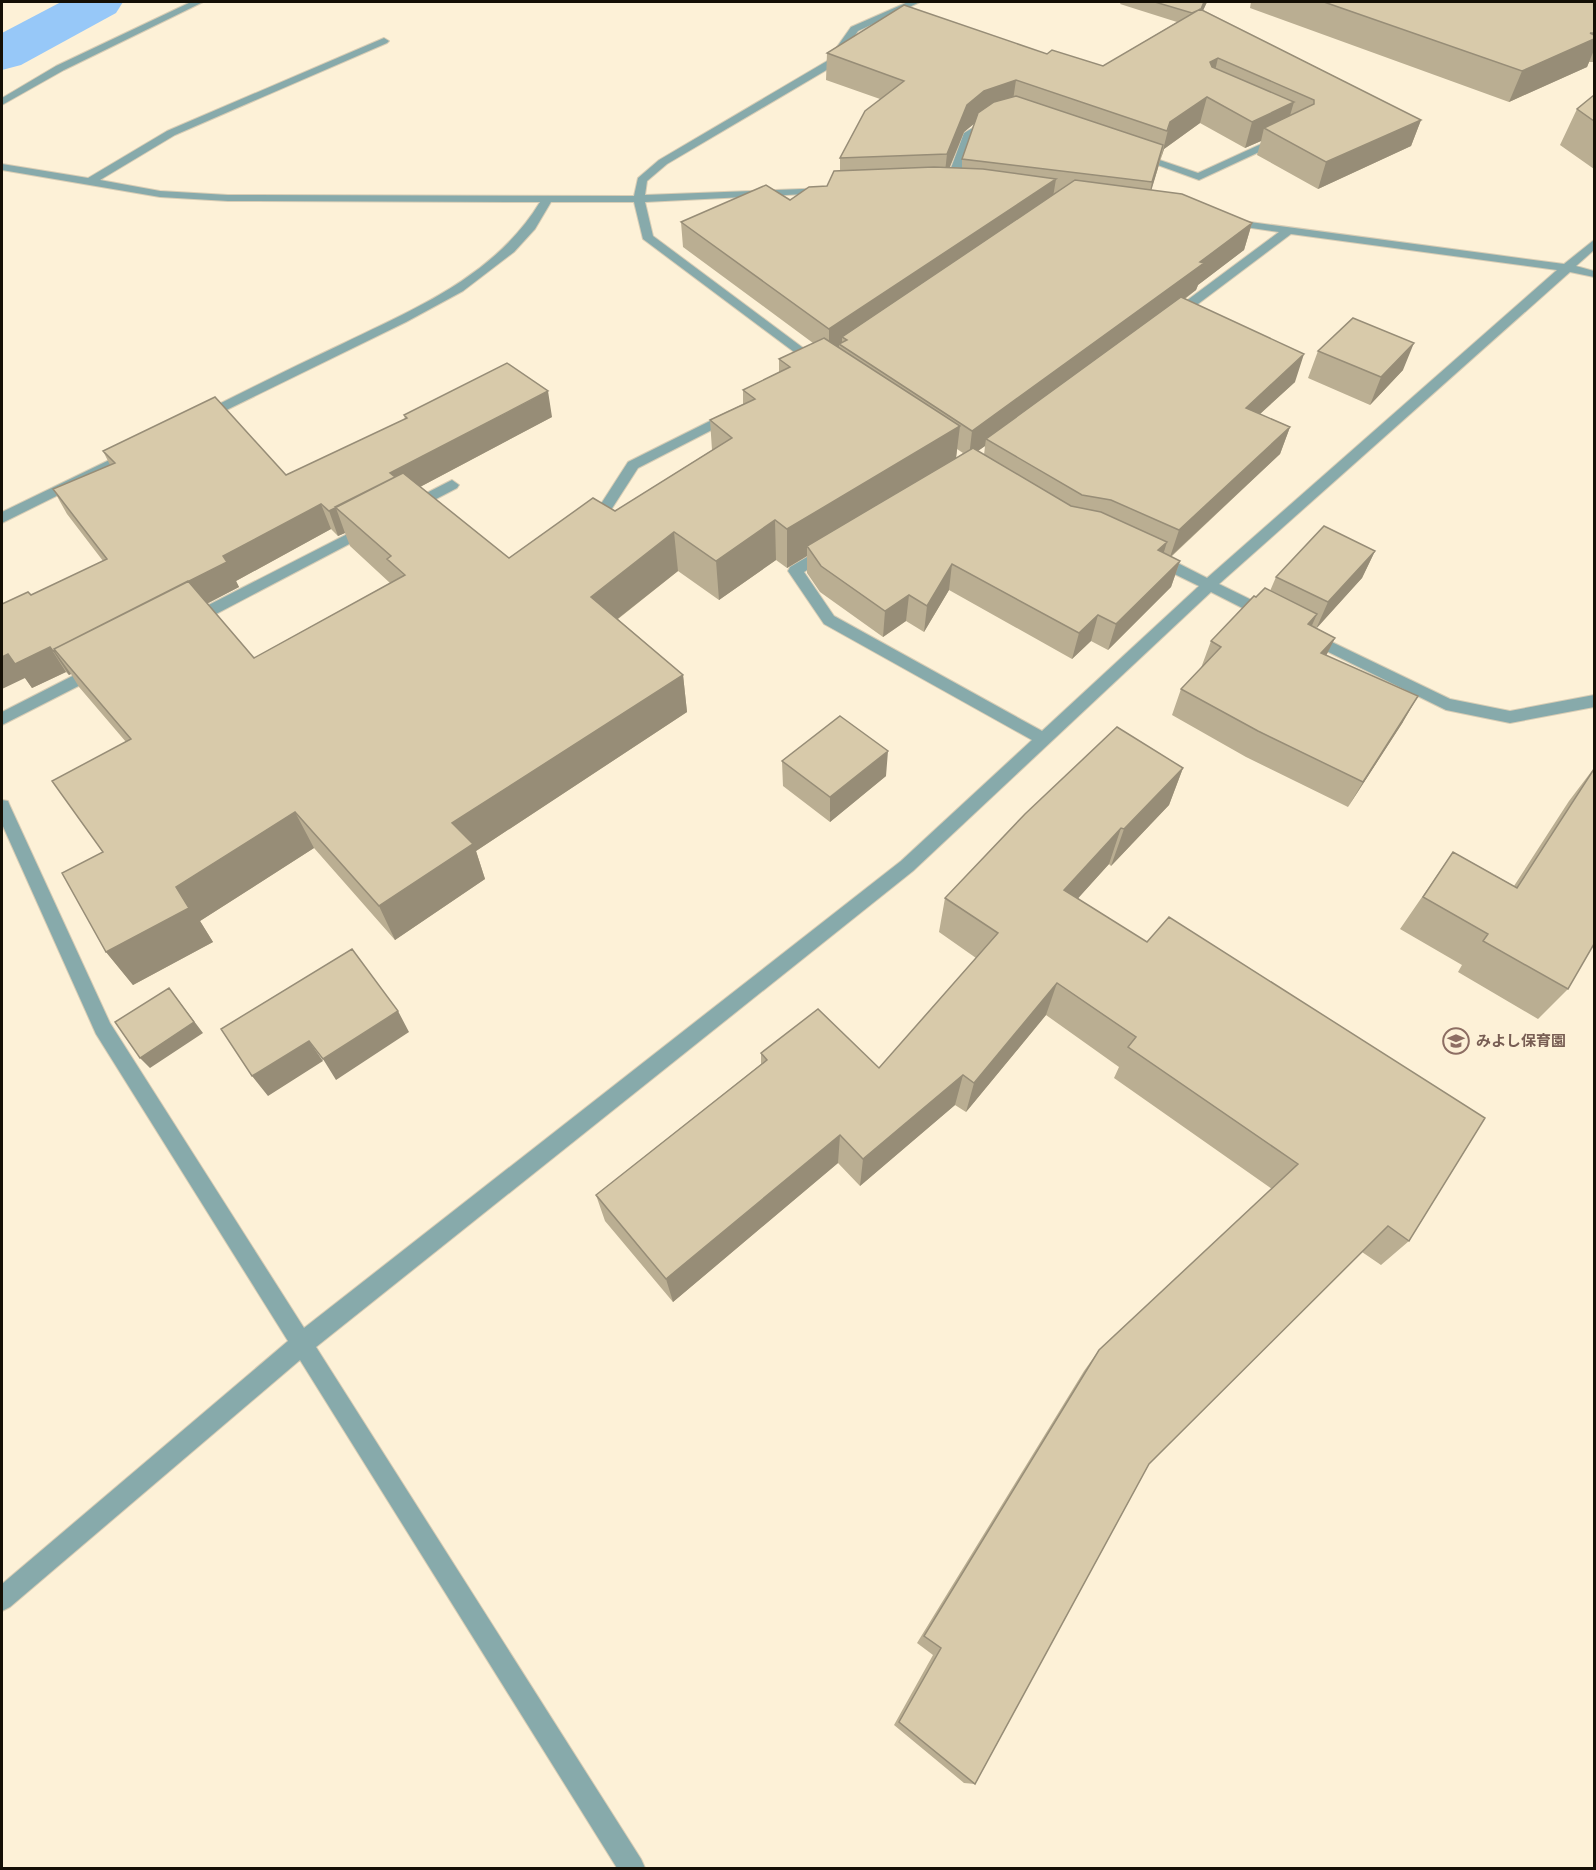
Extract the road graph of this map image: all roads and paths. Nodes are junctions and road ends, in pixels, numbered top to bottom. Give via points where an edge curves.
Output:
1 (198, 2) edge
2 (915, 2) edge
3 (384, 40) dead end
4 (2, 102) edge
5 (1004, 115) edge
6 (1290, 134) edge
7 (1122, 150) edge
8 (2, 167) edge
9 (88, 183) junction
10 (951, 187) edge
11 (839, 190) edge
12 (639, 199) junction
13 (547, 200) junction
14 (1218, 221) edge
15 (1288, 231) junction
16 (1594, 244) edge
17 (1568, 268) junction
18 (1594, 274) edge
19 (1166, 321) edge
20 (823, 369) edge
21 (738, 411) edge
22 (192, 423) edge
23 (139, 450) edge
24 (452, 485) dead end
25 (400, 512) edge
26 (2, 518) edge
27 (379, 523) edge
28 (577, 526) edge
29 (846, 540) edge
30 (1149, 555) edge
31 (1210, 584) junction
32 (180, 627) edge
33 (106, 665) edge
34 (1594, 701) edge
35 (2, 719) edge
36 (1044, 739) junction
37 (2, 806) edge
38 (303, 1343) junction
39 (2, 1599) edge
40 (632, 1869) edge

1 - 4 street via 60,68
2 - 12 street via 854,28 831,63 663,162 642,180
3 - 9 street via 171,133
5 - 10 street via 969,133
6 - 7 street via 1199,177
8 - 9 street
9 - 13 street via 160,195 228,198
11 - 12 street
12 - 13 street
12 - 20 street via 647,237
13 - 22 street via 537,221 476,278 438,301
14 - 15 street
15 - 17 street
15 - 19 street
16 - 17 street
17 - 18 street
17 - 31 street
21 - 28 street via 633,465 603,510
23 - 26 street
24 - 25 street
27 - 32 street
29 - 36 street via 795,571 830,620
30 - 31 street
31 - 34 street via 1446,704 1510,717
31 - 36 street
33 - 35 street
36 - 38 street via 907,866
37 - 38 street via 103,1028
38 - 39 street
38 - 40 street

